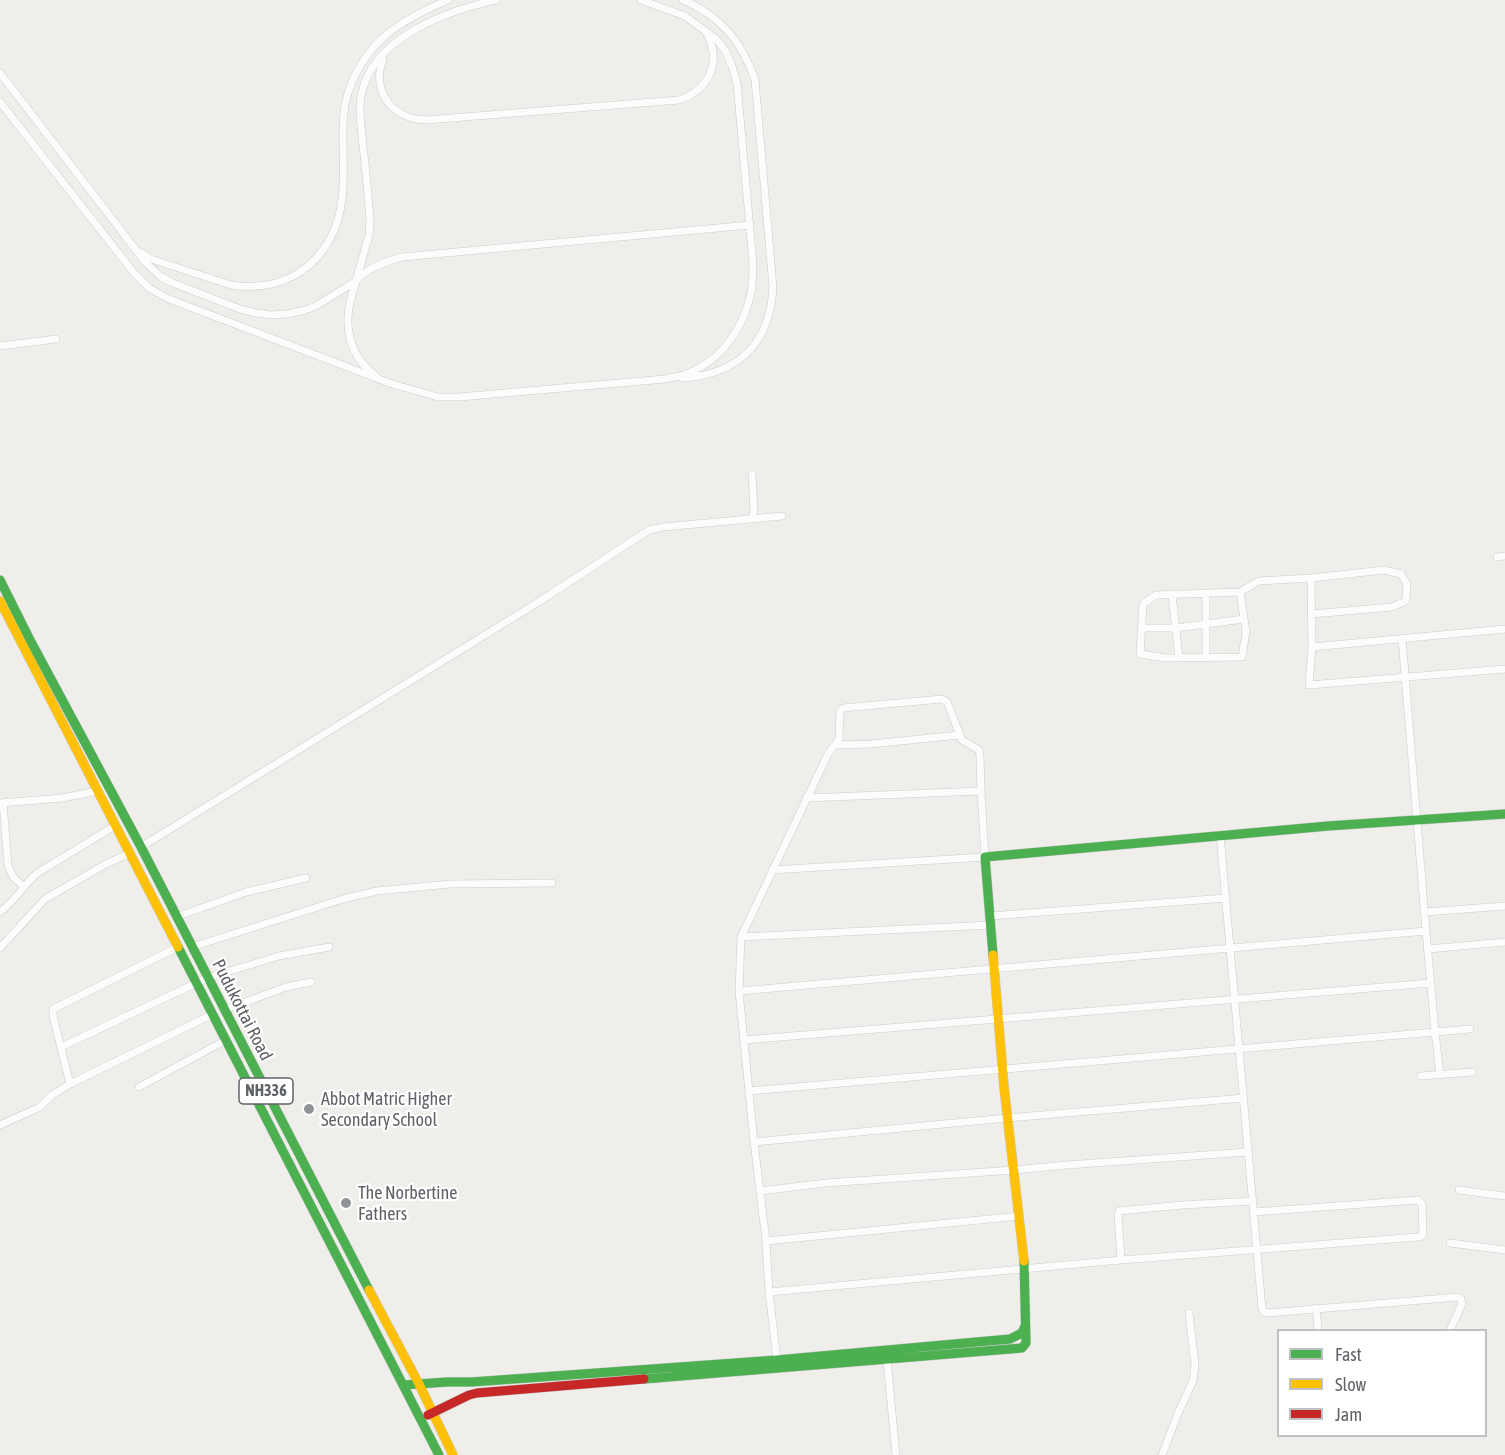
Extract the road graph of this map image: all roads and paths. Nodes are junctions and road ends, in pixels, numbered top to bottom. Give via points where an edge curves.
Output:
1 (448, 0) edge
2 (496, 0) edge
3 (641, 0) edge
4 (683, 0) edge
5 (704, 29) junction
6 (395, 42) junction
7 (0, 72) edge
8 (0, 102) edge
9 (750, 225) junction
10 (130, 242) junction
11 (356, 281) junction
12 (56, 339) dead end
13 (0, 346) edge
14 (665, 379) junction
15 (392, 384) junction
16 (752, 474) dead end
17 (782, 516) dead end
18 (750, 519) junction
19 (1311, 578) junction
20 (0, 580) edge
21 (1240, 592) junction
22 (1206, 593) junction
23 (1172, 594) junction
24 (0, 601) edge
25 (1312, 614) junction
26 (1244, 619) junction
27 (1206, 625) junction
28 (1141, 628) junction
29 (1176, 628) junction
30 (1505, 629) edge
31 (1402, 638) junction
32 (1312, 647) junction
33 (1206, 657) junction
34 (1179, 658) junction
35 (1505, 669) edge
36 (1405, 678) junction
37 (960, 735) junction
38 (836, 745) junction
39 (98, 791) junction
40 (981, 791) junction
41 (806, 798) junction
42 (2, 803) edge
43 (1505, 814) edge
44 (1417, 821) junction
45 (116, 825) junction
46 (1220, 835) junction
47 (141, 847) junction
48 (130, 853) junction
49 (985, 857) junction
50 (8, 865) junction
51 (0, 866) edge
52 (772, 870) junction
53 (306, 878) dead end
54 (552, 883) dead end
55 (23, 886) junction
56 (1226, 898) junction
57 (1505, 906) edge
58 (0, 912) edge
59 (1425, 912) junction
60 (176, 917) junction
61 (990, 920) junction
62 (1426, 931) junction
63 (741, 937) junction
64 (1505, 942) edge
65 (178, 947) junction
66 (192, 947) junction
67 (329, 947) dead end
68 (0, 948) edge
69 (1230, 948) junction
70 (1428, 949) junction
71 (994, 968) junction
72 (207, 978) junction
73 (311, 982) dead end
74 (197, 983) junction
75 (1431, 983) junction
76 (739, 991) junction
77 (1235, 999) junction
78 (224, 1010) junction
79 (213, 1014) junction
80 (998, 1018) junction
81 (1470, 1029) dead end
82 (1435, 1032) junction
83 (227, 1040) junction
84 (744, 1040) junction
85 (61, 1047) junction
86 (1239, 1048) junction
87 (1002, 1069) junction
88 (1472, 1072) dead end
89 (1440, 1075) junction
90 (1421, 1076) dead end
91 (70, 1084) junction
92 (139, 1087) dead end
93 (749, 1091) junction
94 (1244, 1098) junction
95 (1007, 1118) junction
96 (0, 1125) edge
97 (286, 1131) junction
98 (275, 1138) junction
99 (754, 1142) junction
100 (1248, 1152) junction
101 (1014, 1170) junction
102 (1459, 1190) dead end
103 (760, 1191) junction
104 (1505, 1196) edge
105 (1253, 1201) junction
106 (1254, 1212) junction
107 (1020, 1216) junction
108 (766, 1241) junction
109 (1450, 1243) dead end
110 (1257, 1250) junction
111 (1505, 1250) edge
112 (1122, 1260) junction
113 (1025, 1269) junction
114 (769, 1292) junction
115 (1316, 1308) junction
116 (1189, 1313) dead end
117 (1026, 1324) junction
118 (1318, 1329) edge
119 (1450, 1329) edge
120 (877, 1351) junction
121 (777, 1360) junction
122 (883, 1361) junction
123 (648, 1374) junction
124 (419, 1384) junction
125 (404, 1385) junction
126 (433, 1413) junction
127 (421, 1418) junction
128 (439, 1455) edge
129 (453, 1455) edge
130 (896, 1455) edge
131 (1162, 1455) edge

1 - 10 street via 394,28 362,62 344,107 343,196 338,221 321,253 303,270 278,284 244,288 151,259
2 - 6 street via 428,23
3 - 5 street via 686,16
4 - 14 street via 710,14 726,28 748,60 755,80 773,286 770,312 752,349 714,372
5 - 6 street via 711,41 711,70 699,89 679,100 426,120 397,111 383,93 380,65
5 - 9 street via 725,50 737,83
6 - 11 street via 372,68 361,98 370,220
7 - 10 street
8 - 15 street via 149,288
9 - 11 street via 402,257
9 - 14 street via 753,282 741,323 718,355 702,366
10 - 11 street via 161,277 256,313 287,315 302,311
11 - 15 street via 348,312 351,342 366,368
12 - 13 street
14 - 15 street via 448,398
16 - 18 street via 754,510
17 - 18 street
18 - 47 street via 649,530
19 - 21 street via 1259,581
19 - 25 street
19 - 25 street via 1384,570 1401,574 1407,584 1406,601 1392,608
20 - 47 main road, Pudukottai Road / NH336
21 - 22 street
21 - 26 street
22 - 23 street
22 - 27 street
23 - 28 street via 1156,595 1143,604
23 - 29 street
24 - 39 main road, Pudukottai Road / NH336
25 - 32 street
26 - 27 street
26 - 33 street via 1242,657
27 - 29 street
27 - 33 street
28 - 29 street
28 - 34 street via 1140,654
29 - 34 street
30 - 31 street
31 - 32 street
31 - 36 street
32 - 36 street via 1309,685
33 - 34 street
35 - 36 street
36 - 44 street
37 - 38 street
37 - 38 street via 947,702 942,699 843,708
37 - 40 street via 980,755
38 - 41 street
39 - 42 street
39 - 45 main road, Pudukottai Road / NH336
40 - 41 street
40 - 49 street
41 - 52 street
42 - 50 street
43 - 44 main road
44 - 46 main road
44 - 59 street
45 - 48 main road, Pudukottai Road / NH336
45 - 55 street
46 - 49 main road
46 - 56 street
47 - 60 main road, Pudukottai Road / NH336
48 - 65 main road, Pudukottai Road / NH336
48 - 68 street via 45,899
49 - 52 street
49 - 61 main road
50 - 51 street
50 - 55 street
52 - 63 street
53 - 60 street via 246,892
54 - 66 street via 450,884 377,891
55 - 58 street
56 - 61 street
56 - 69 street
57 - 59 street
59 - 62 street
60 - 66 main road, Pudukottai Road / NH336
61 - 63 street
61 - 71 main road
62 - 69 street
62 - 70 street
63 - 76 street
64 - 70 street
65 - 74 main road, Pudukottai Road / NH336
65 - 85 street via 53,1009
66 - 72 main road, Pudukottai Road / NH336
67 - 72 street via 279,956
69 - 71 street
69 - 77 street
70 - 75 street
71 - 76 street
71 - 80 main road
72 - 74 street
72 - 78 main road, Pudukottai Road / NH336
73 - 78 street
74 - 79 main road, Pudukottai Road / NH336
74 - 85 street
75 - 77 street
75 - 82 street
76 - 84 street
77 - 80 street
77 - 86 street
78 - 97 main road, Pudukottai Road / NH336
79 - 83 main road, Pudukottai Road / NH336
79 - 91 street
80 - 84 street
80 - 87 main road
81 - 82 street
82 - 86 street
82 - 89 street
83 - 92 street
83 - 98 main road, Pudukottai Road / NH336
84 - 93 street
85 - 91 street
86 - 87 street
86 - 94 street
87 - 93 street
87 - 95 main road
88 - 89 street
89 - 90 street
91 - 96 street via 40,1107
93 - 99 street
94 - 95 street
94 - 100 street
95 - 99 street
95 - 101 main road
97 - 98 main road
97 - 124 main road, Pudukottai Road / NH336
98 - 125 main road, Pudukottai Road / NH336
99 - 103 street
100 - 101 street
100 - 105 street
101 - 103 street
101 - 107 main road
102 - 104 street
103 - 108 street
105 - 106 street
105 - 112 street via 1119,1211
106 - 110 street
106 - 110 street via 1414,1200 1422,1204 1422,1236
107 - 108 street
107 - 113 main road
108 - 114 street
109 - 111 street
110 - 112 street
110 - 115 street via 1264,1312
112 - 113 street
113 - 114 street
113 - 117 main road
114 - 121 street
115 - 118 street
115 - 119 street via 1458,1296 1461,1304
116 - 131 street via 1193,1381
117 - 120 main road via 1022,1333 1010,1339
117 - 122 main road via 1026,1343 1022,1348
120 - 121 main road
120 - 122 street
121 - 123 main road
122 - 123 main road
122 - 130 street
123 - 124 main road
123 - 126 main road via 477,1393
124 - 125 main road
124 - 126 main road, Pudukottai Road / NH336
125 - 127 main road, Pudukottai Road / NH336
126 - 127 main road
126 - 129 main road, Pudukottai Road / NH336
127 - 128 main road, Pudukottai Road / NH336

